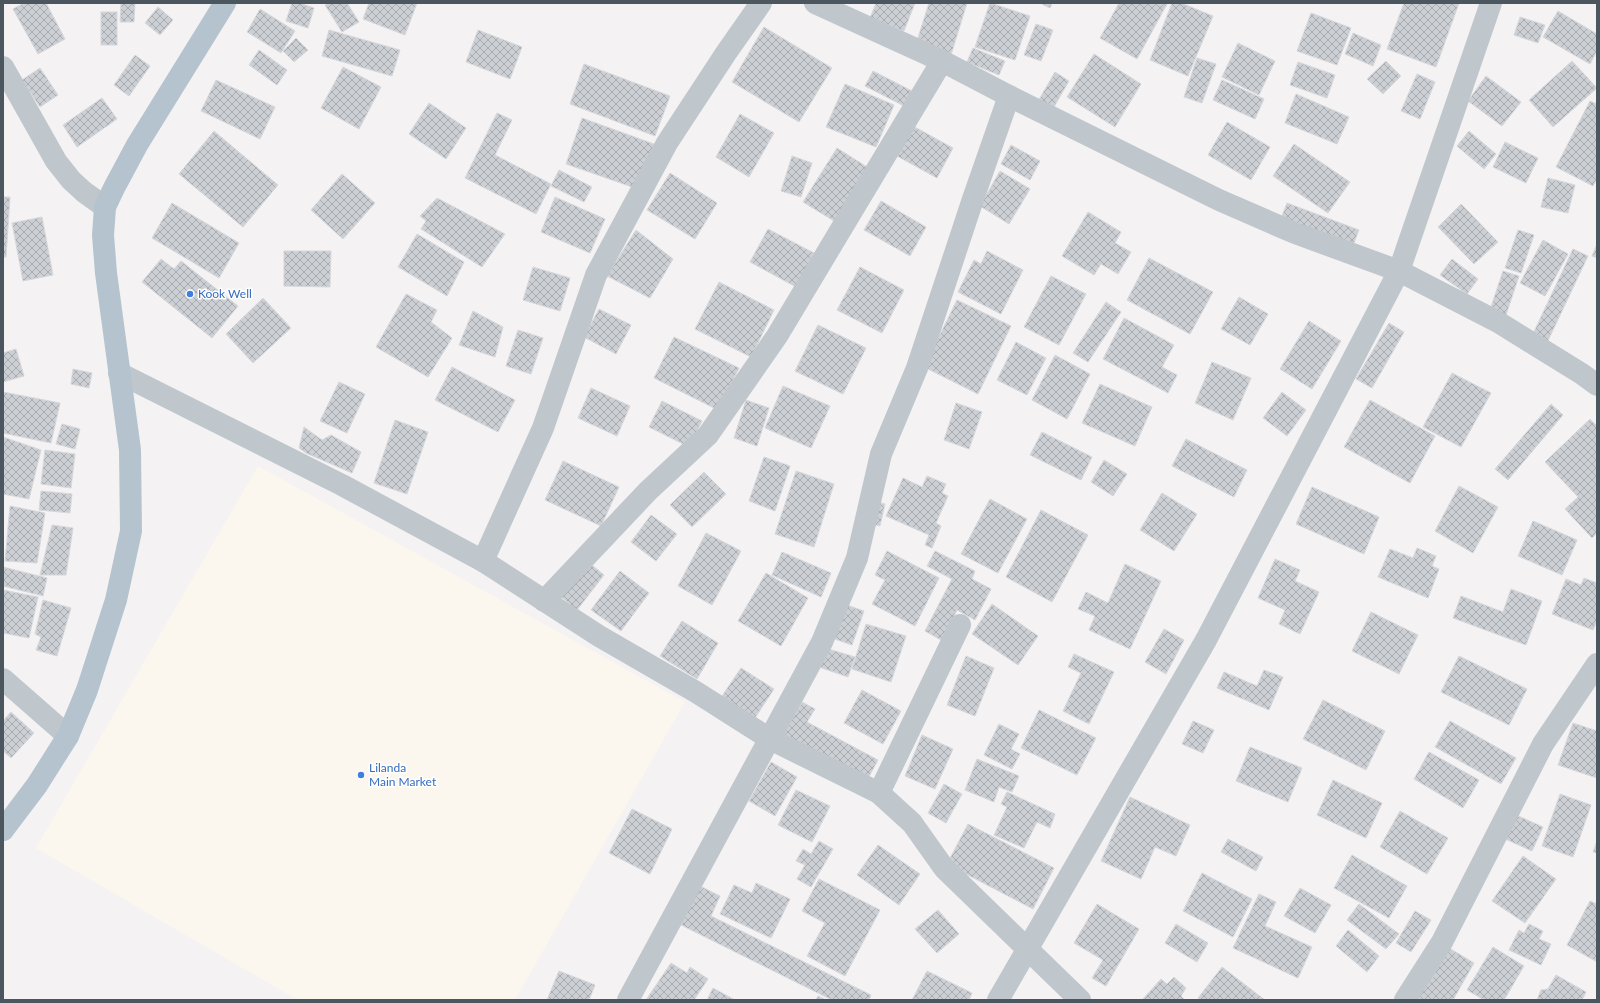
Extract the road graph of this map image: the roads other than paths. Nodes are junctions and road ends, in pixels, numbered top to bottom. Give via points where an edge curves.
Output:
1 (226, 3) edge
2 (761, 3) edge
3 (815, 3) edge
4 (1491, 3) edge
5 (942, 61) junction
6 (3, 67) edge
7 (1010, 96) junction
8 (105, 207) junction
9 (1399, 271) junction
10 (119, 373) junction
11 (1597, 385) edge
12 (483, 561) junction
13 (544, 601) junction
14 (960, 625) dead end
15 (1597, 664) edge
16 (3, 679) edge
17 (68, 736) junction
18 (770, 739) junction
19 (879, 793) junction
20 (3, 830) edge
21 (1027, 948) junction
22 (628, 1000) edge
23 (998, 1000) edge
24 (1080, 1000) edge
25 (1405, 1000) edge

1 - 8 main road via 137,145
2 - 12 street via 667,143 596,275 542,428
3 - 5 street
4 - 9 street
5 - 7 street
5 - 13 street via 777,336 708,435 648,492
6 - 8 street via 56,161 84,192
7 - 9 street via 1219,200 1295,233
7 - 18 street via 917,368 881,454 856,558 822,642
8 - 10 main road via 103,235
9 - 11 street via 1498,322
9 - 21 street via 1206,640
10 - 12 street via 342,485
10 - 17 main road via 130,450 131,531 116,600 87,690
12 - 13 street
13 - 18 street
14 - 19 street
15 - 25 street via 1543,744 1442,942
16 - 17 street
17 - 20 main road via 38,785
18 - 19 street
18 - 22 street
19 - 21 street via 912,823 944,868
21 - 23 street
21 - 24 street

